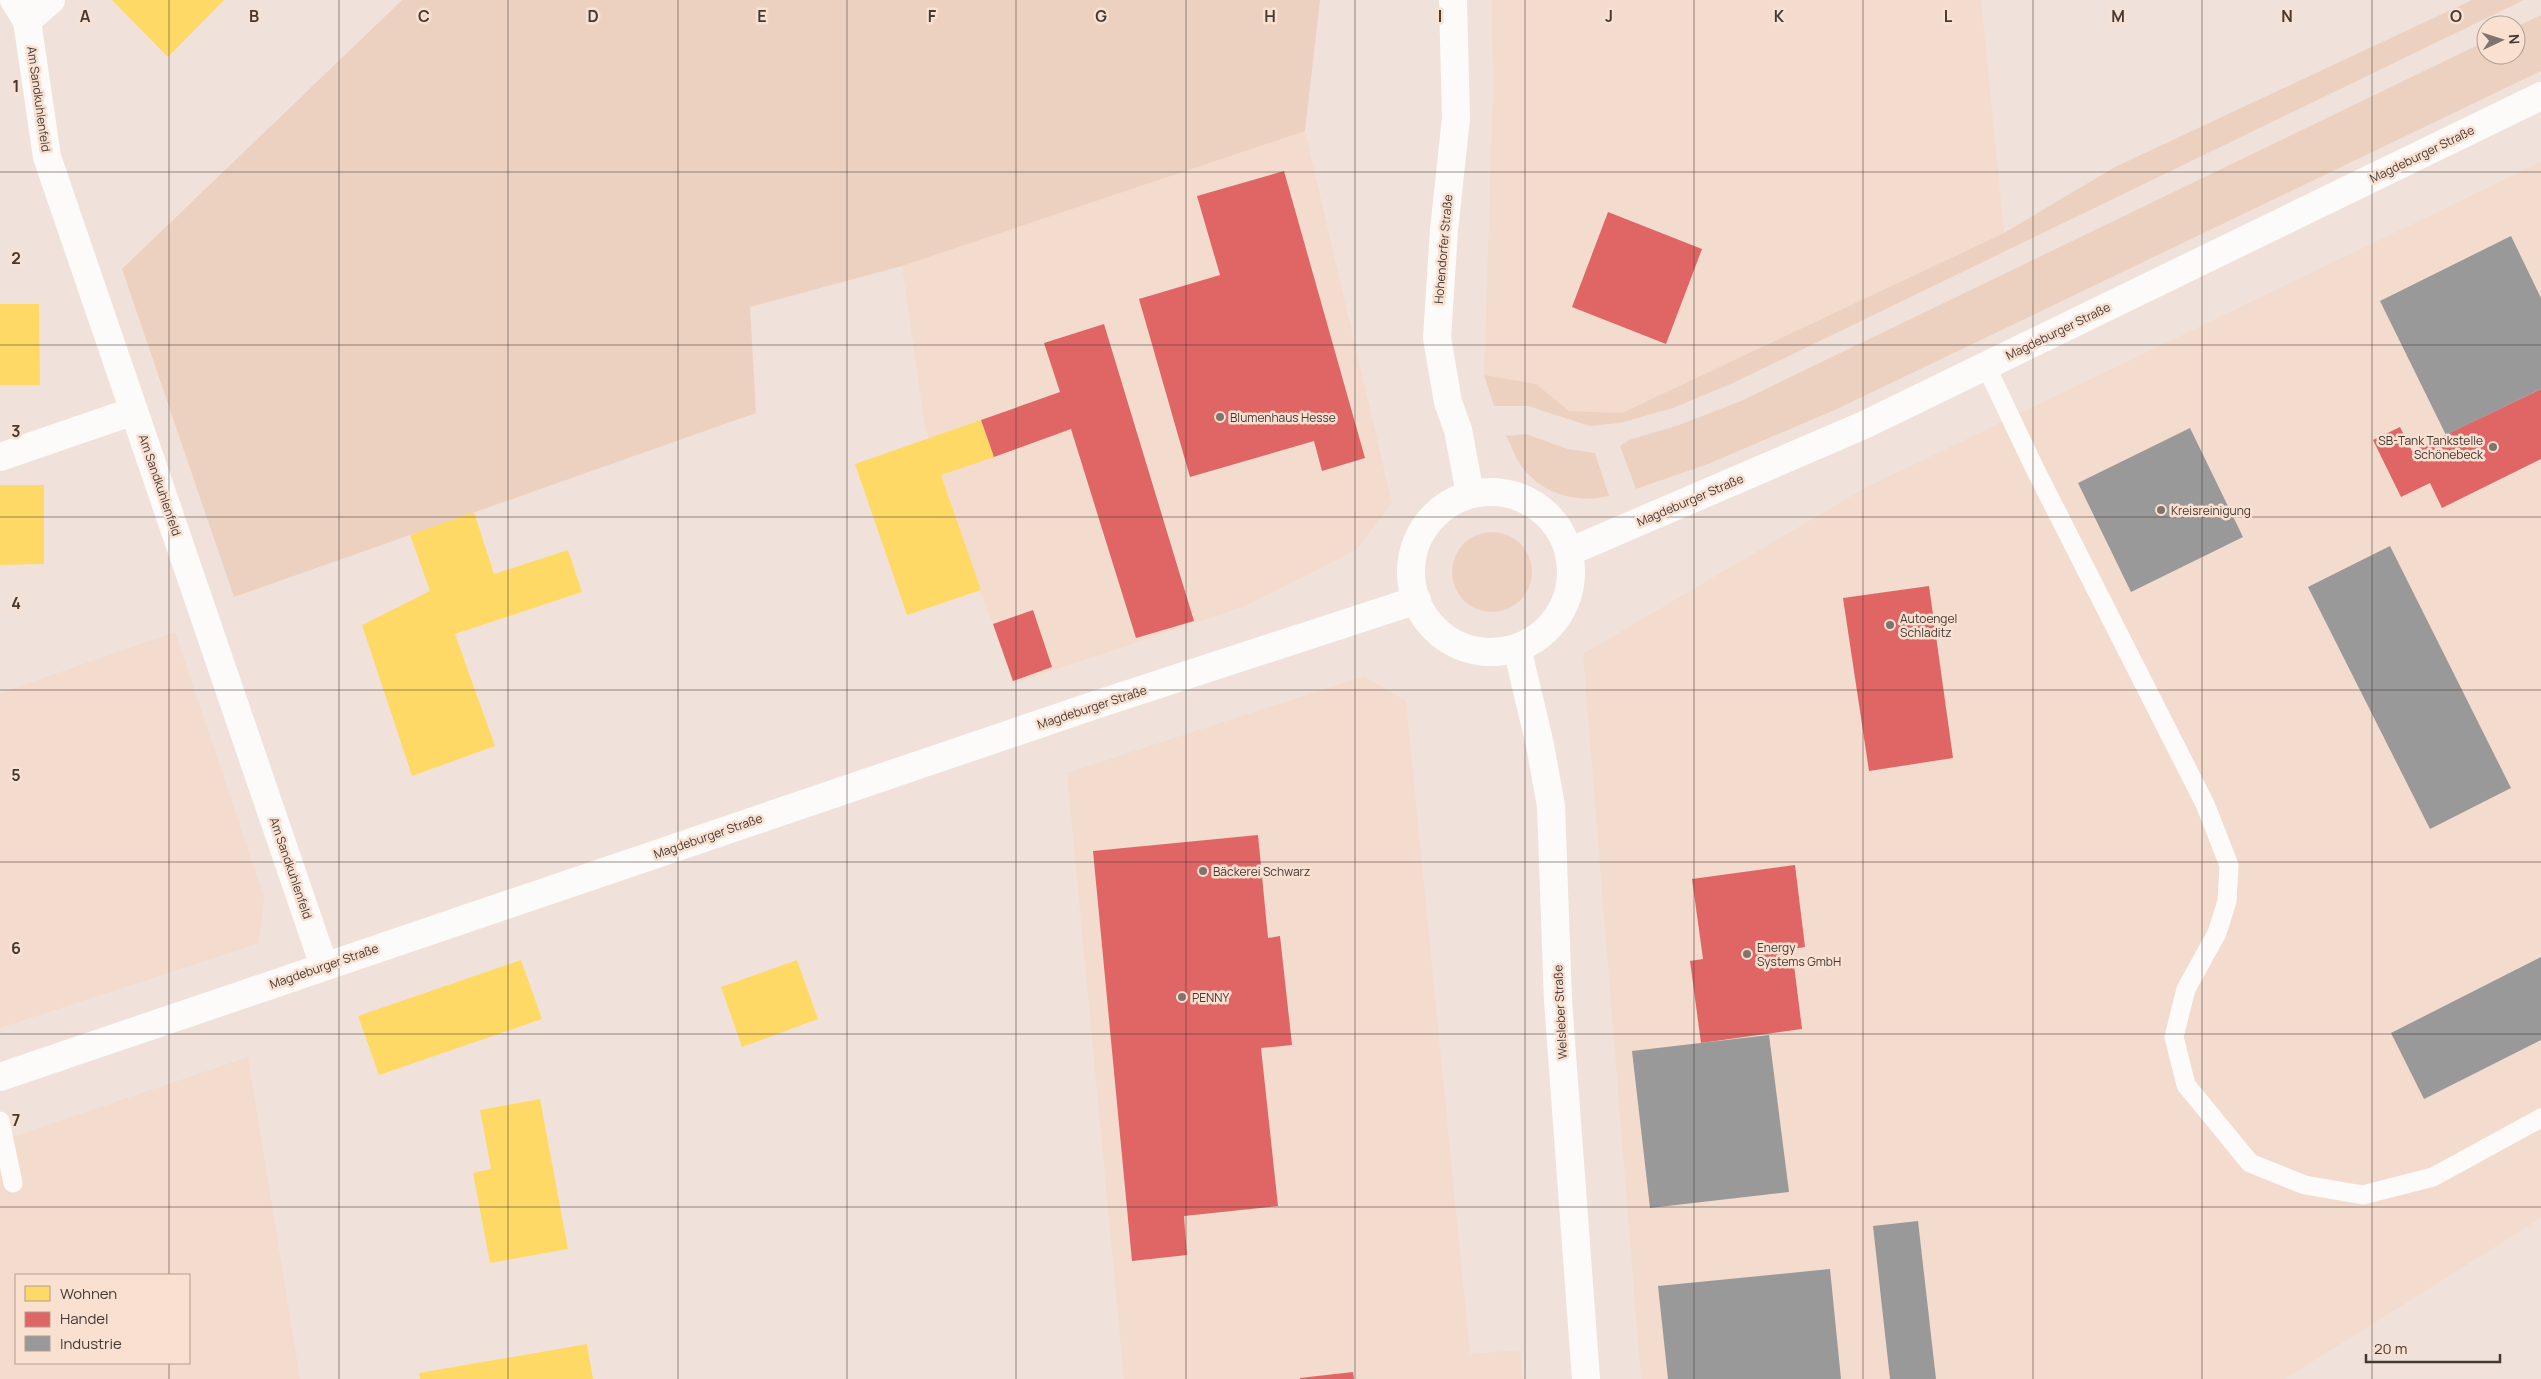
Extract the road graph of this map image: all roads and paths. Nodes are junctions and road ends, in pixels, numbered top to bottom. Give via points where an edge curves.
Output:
1 (51, 0) edge
2 (1453, 0) edge
3 (21, 11) edge
4 (2541, 96) edge
5 (1986, 366) junction
6 (134, 411) junction
7 (0, 457) edge
8 (1470, 494) junction
9 (1569, 552) junction
10 (1417, 600) junction
11 (1517, 648) junction
12 (324, 966) junction
13 (0, 1077) edge
14 (2541, 1118) edge
15 (0, 1121) edge
16 (13, 1183) dead end
17 (1586, 1379) edge

1 - 3 main road
2 - 8 main road, Hohendorfer Straße via 1456,118 1440,274 1437,338
3 - 6 main road, Am Sandkuhlenfeld via 47,157
4 - 5 main road, Magdeburger Straße
5 - 9 main road, Magdeburger Straße via 1864,425
5 - 14 lane via 2205,804 2229,865 2227,901 2218,933 2186,989 2174,1037 2186,1085 2250,1163 2305,1185 2363,1195 2434,1178
6 - 7 main road
6 - 12 main road, Am Sandkuhlenfeld
8 - 9 main road via 1492,491 1526,499 1551,518
8 - 10 main road via 1441,509 1425,527 1415,549 1411,570
9 - 11 main road via 1571,579 1564,606 1552,625
10 - 11 main road via 1437,630 1450,640 1467,648 1495,652
10 - 12 main road, Magdeburger Straße via 1089,707
11 - 17 main road, Welsleber Straße via 1551,806 1558,1000
12 - 13 main road, Magdeburger Straße
15 - 16 lane

